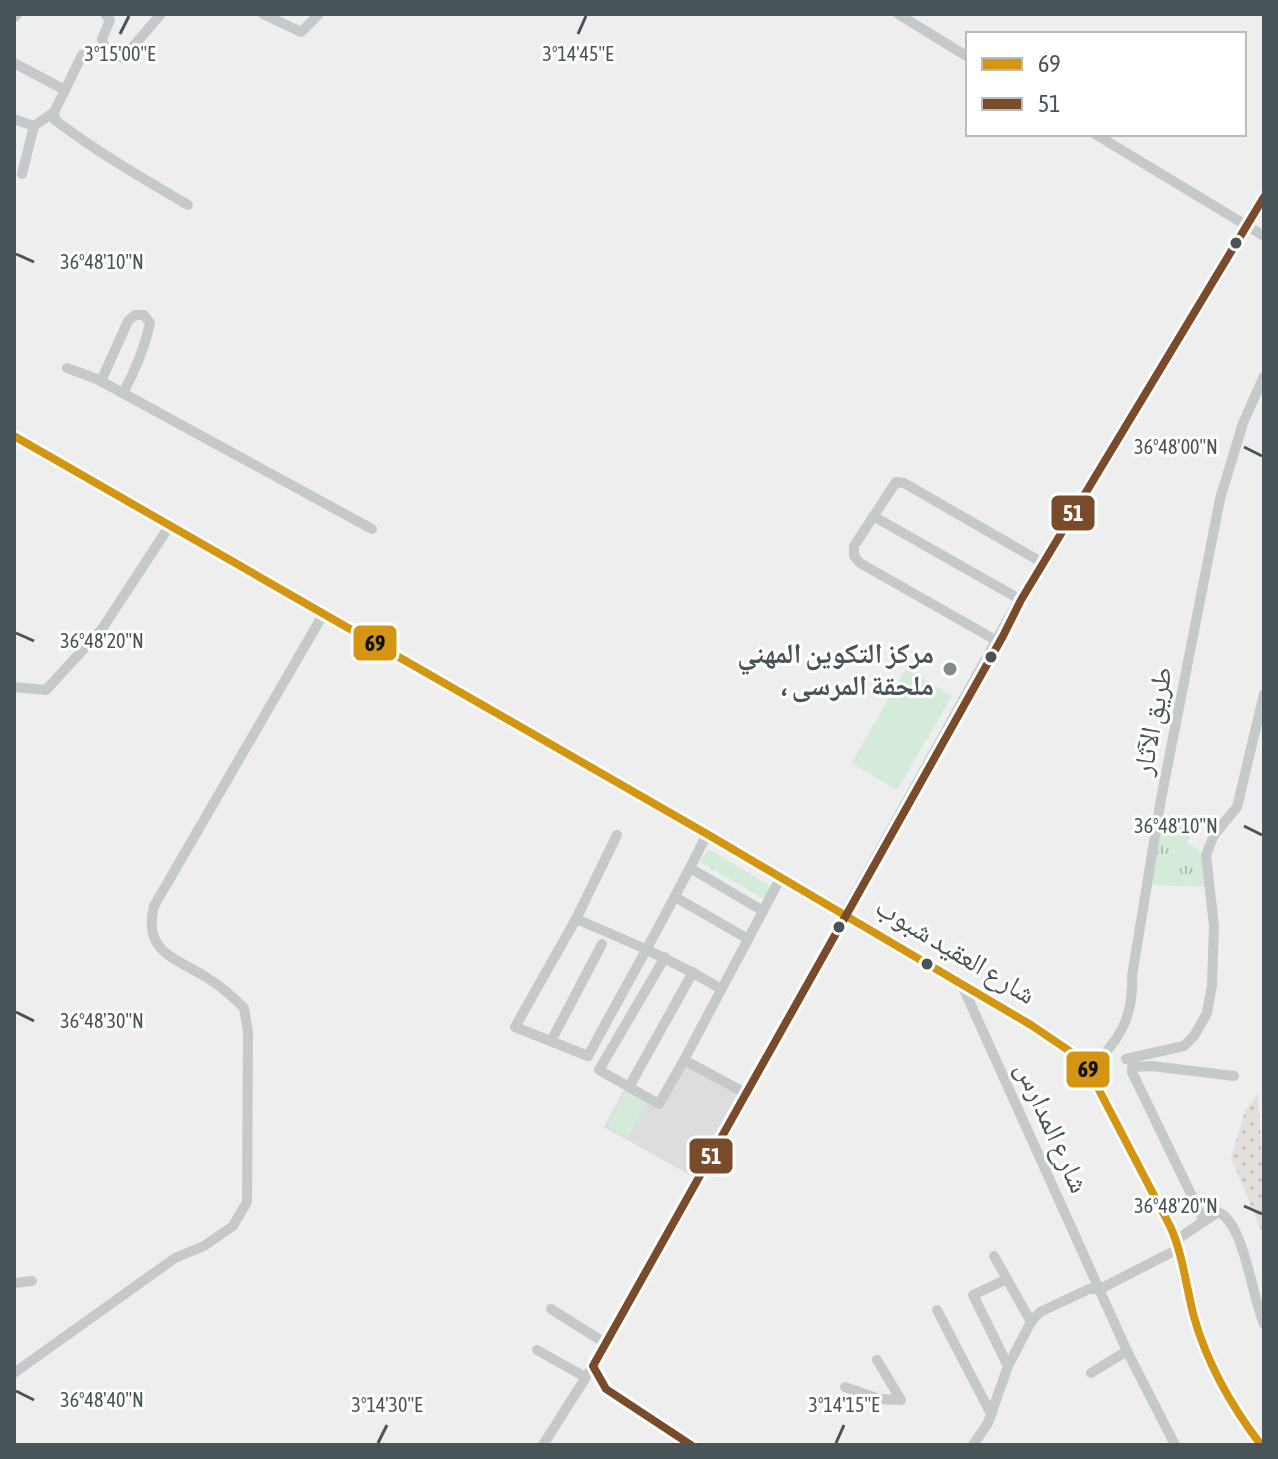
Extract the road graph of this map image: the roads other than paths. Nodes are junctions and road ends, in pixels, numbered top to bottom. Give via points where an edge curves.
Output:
1 (105, 14) edge
2 (161, 14) edge
3 (263, 14) edge
4 (898, 14) edge
5 (318, 15) edge
6 (104, 46) junction
7 (966, 56) edge
8 (14, 63) edge
9 (65, 90) junction
10 (54, 112) junction
11 (14, 119) edge
12 (34, 126) junction
13 (1098, 136) edge
14 (22, 174) dead end
15 (1264, 197) edge
16 (188, 205) dead end
17 (1259, 210) edge
18 (1247, 226) junction
19 (1264, 236) edge
20 (67, 368) dead end
21 (1264, 376) edge
22 (101, 381) junction
23 (123, 393) junction
24 (14, 436) edge
25 (873, 516) junction
26 (170, 525) junction
27 (372, 529) dead end
28 (1043, 563) junction
29 (1021, 600) junction
30 (324, 613) junction
31 (999, 642) junction
32 (14, 687) edge
33 (1264, 694) edge
34 (707, 834) junction
35 (617, 835) dead end
36 (690, 868) junction
37 (781, 877) junction
38 (675, 897) junction
39 (763, 911) junction
40 (846, 915) junction
41 (576, 919) junction
42 (748, 939) junction
43 (602, 944) dead end
44 (646, 949) junction
45 (665, 957) junction
46 (693, 972) junction
47 (962, 985) junction
48 (721, 989) junction
49 (551, 1041) junction
50 (1110, 1051) junction
51 (684, 1060) junction
52 (1131, 1060) junction
53 (1088, 1069) junction
54 (1234, 1076) dead end
55 (629, 1087) junction
56 (747, 1094) junction
57 (1204, 1221) junction
58 (1177, 1245) junction
59 (994, 1256) dead end
60 (1005, 1280) junction
61 (32, 1281) dead end
62 (14, 1283) edge
63 (1100, 1289) junction
64 (551, 1309) dead end
65 (937, 1310) dead end
66 (1031, 1322) junction
67 (1264, 1324) edge
68 (605, 1343) junction
69 (537, 1350) dead end
70 (1127, 1351) junction
71 (877, 1360) dead end
72 (593, 1366) junction
73 (1008, 1366) junction
74 (14, 1373) edge
75 (1091, 1373) dead end
76 (585, 1377) junction
77 (845, 1387) dead end
78 (990, 1412) junction
79 (543, 1445) edge
80 (691, 1445) edge
81 (973, 1445) edge
82 (1175, 1445) edge
83 (1261, 1445) edge

1 - 6 street via 110,20
2 - 6 street via 123,58
3 - 5 street via 301,32
4 - 7 street
6 - 9 street via 82,55
8 - 9 street
9 - 10 street
10 - 12 street
10 - 16 street via 55,120 80,139
11 - 12 street
12 - 14 street
13 - 18 street
15 - 17 main road
17 - 18 main road
18 - 19 street
18 - 28 main road
20 - 22 street
21 - 50 street, طريق الآثار via 1220,499 1161,799 1132,976 1133,998
22 - 23 street
22 - 23 street via 128,321 144,315 150,323 148,332
23 - 27 street
24 - 26 main road, شارع العقيد شبوب
25 - 28 street via 894,483 904,483
25 - 29 street
25 - 31 street via 854,546 860,563
26 - 30 main road, شارع العقيد شبوب
26 - 32 street via 102,629 46,690
28 - 29 main road
29 - 31 main road
30 - 34 main road, شارع العقيد شبوب
30 - 74 street via 154,906 150,924 160,950 211,980 244,1008 247,1202 233,1226 175,1258
31 - 40 main road
33 - 52 street via 1237,807 1214,835 1206,855 1214,926 1207,1013 1184,1046
34 - 36 street
34 - 37 main road, شارع العقيد شبوب
35 - 41 street
36 - 38 street
36 - 39 street
37 - 39 street
37 - 40 main road, شارع العقيد شبوب
38 - 42 street
38 - 44 street
39 - 42 street
40 - 47 main road, شارع العقيد شبوب
40 - 56 street
41 - 44 street
41 - 49 street via 515,1027
42 - 48 street
43 - 49 street
44 - 45 street
44 - 49 street via 588,1056
45 - 46 street
45 - 55 street via 599,1070
46 - 48 street
46 - 55 street
47 - 53 main road, شارع العقيد شبوب via 1071,1052
47 - 63 street, شارع المدارس
48 - 51 street
50 - 52 street
50 - 53 street, طريق الآثار
51 - 55 street via 659,1104
51 - 56 street
52 - 54 street
52 - 57 street via 1132,1072
53 - 58 main road, شارع العقيد شبوب
56 - 68 street
57 - 58 street
57 - 67 street via 1218,1212 1231,1222
58 - 63 street
58 - 83 main road, شارع العقيد شبوب via 1208,1358
59 - 60 street
60 - 66 street
60 - 73 street via 973,1295
61 - 62 street
63 - 66 street via 1040,1312
63 - 70 street, شارع المدارس
64 - 68 street
65 - 78 street
66 - 73 street
68 - 72 street
69 - 76 street
70 - 75 street
70 - 82 street, شارع المدارس
71 - 77 street via 901,1400 879,1399
72 - 76 street
72 - 80 street via 606,1389
73 - 78 street
76 - 79 street
78 - 81 street

